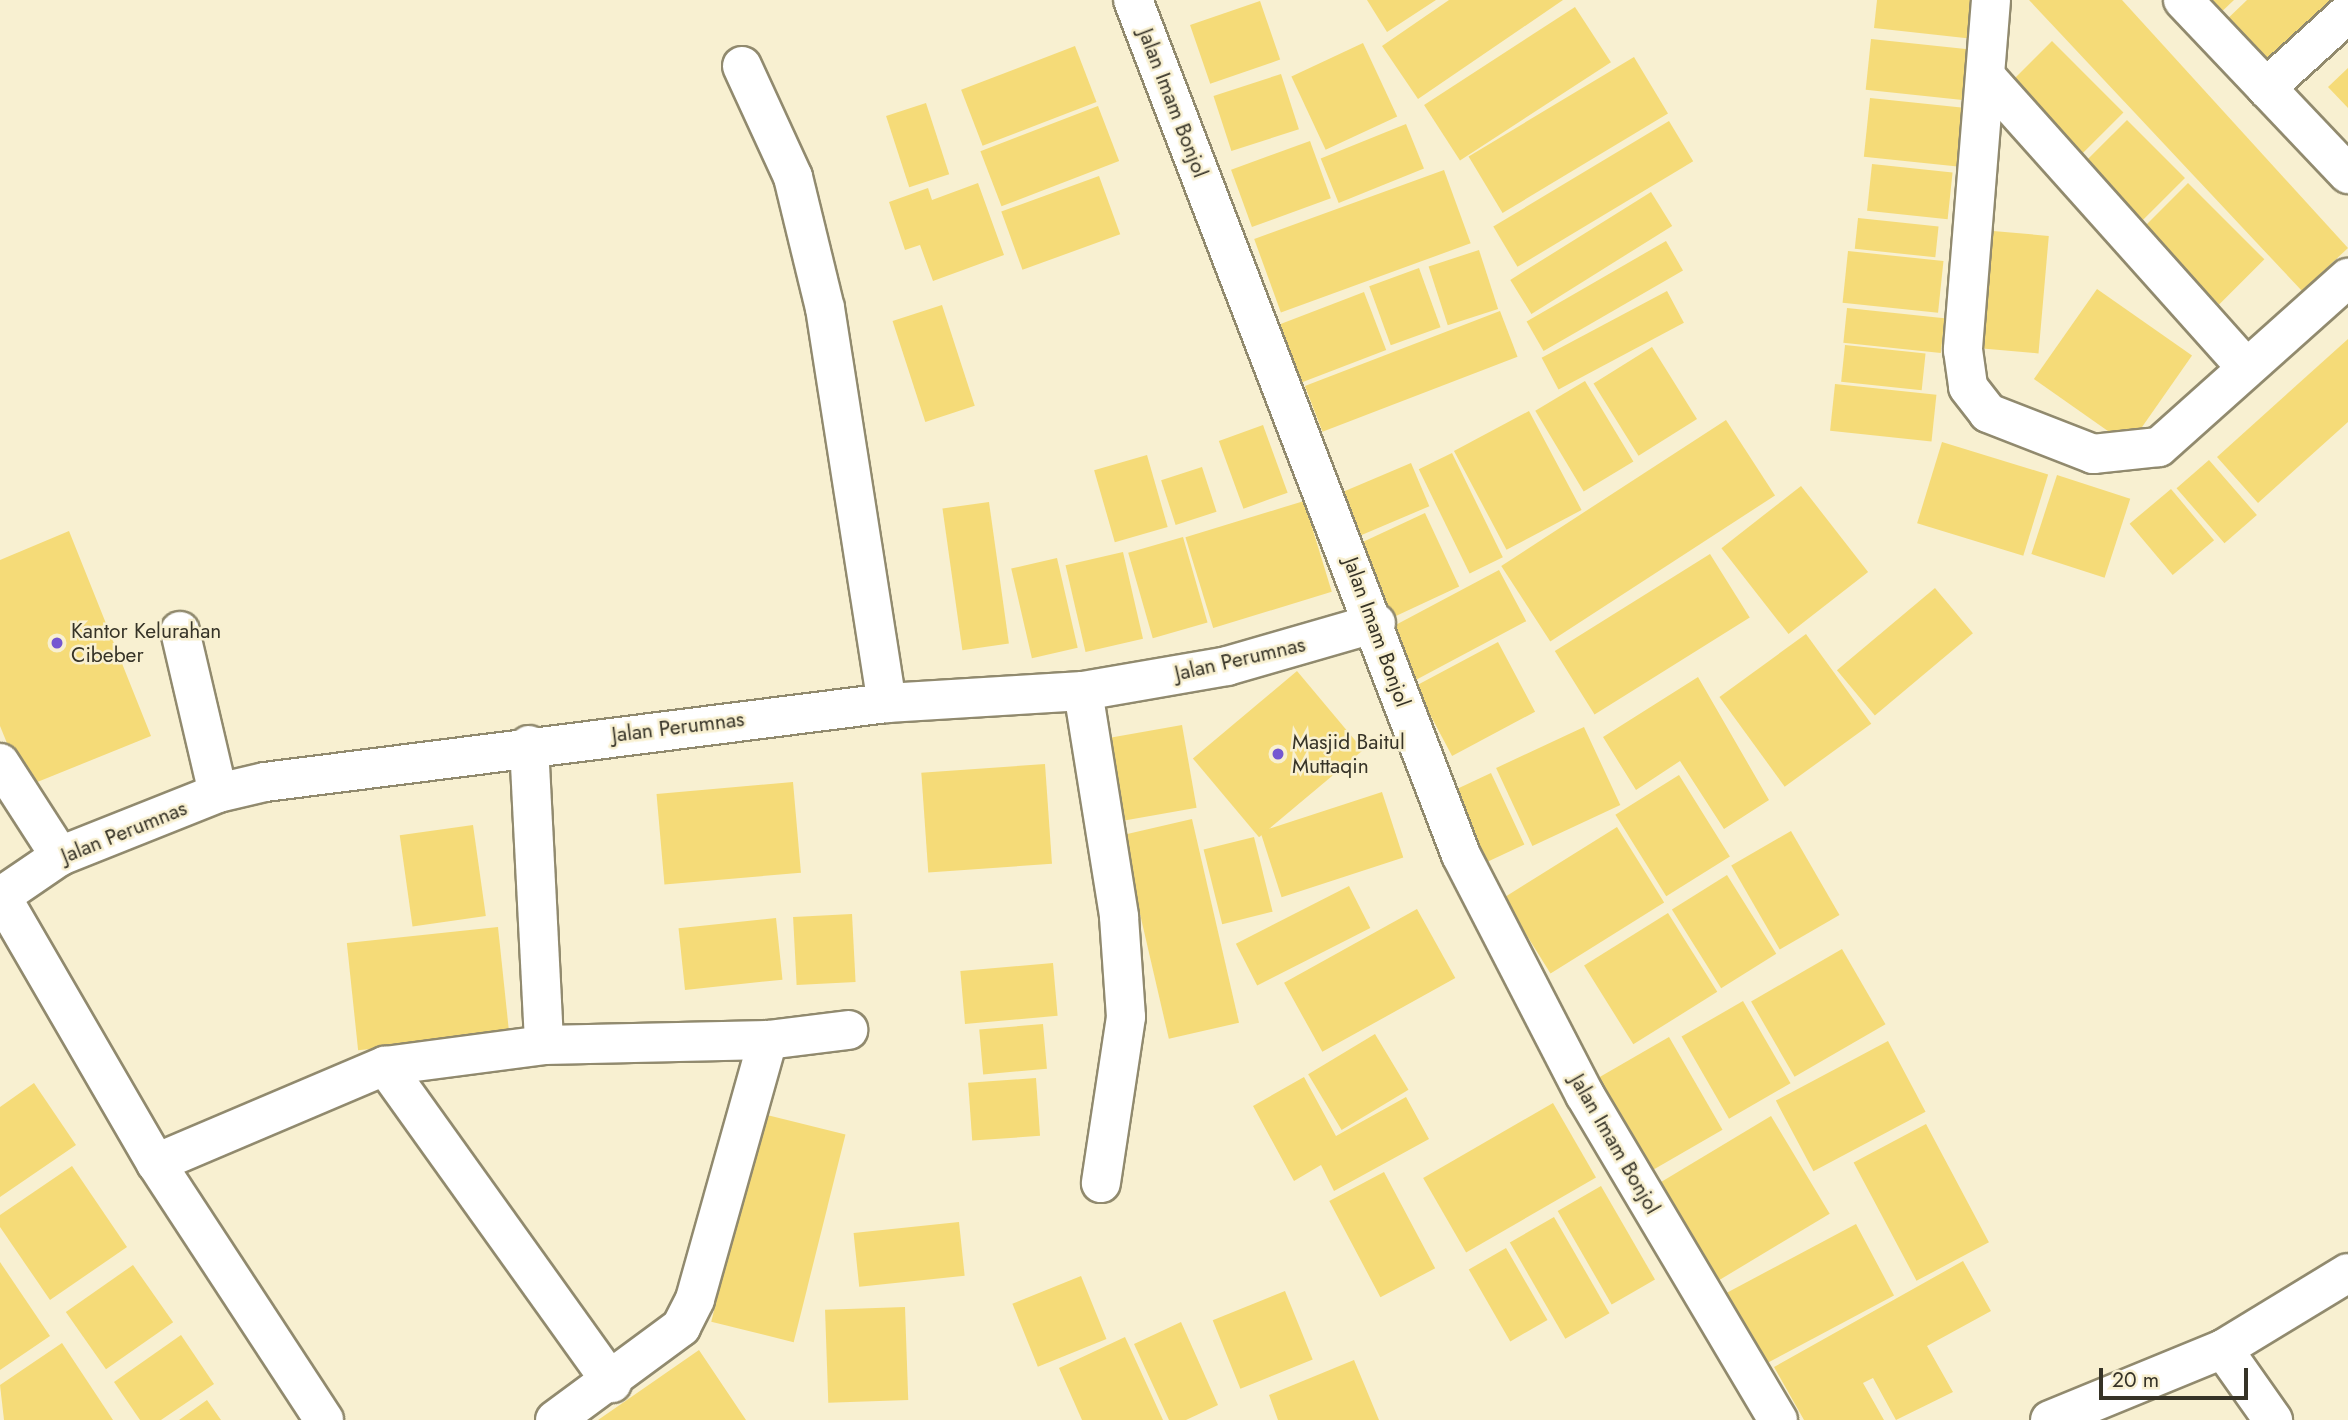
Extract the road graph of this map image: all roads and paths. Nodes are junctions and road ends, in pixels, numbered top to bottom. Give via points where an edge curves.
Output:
1 (1133, 0) edge
2 (1991, 0) edge
3 (2182, 0) edge
4 (2348, 13) edge
5 (742, 66) dead end
6 (1989, 80) junction
7 (2266, 88) junction
8 (2348, 174) edge
9 (2348, 278) edge
10 (2246, 367) junction
11 (1376, 623) junction
12 (180, 631) dead end
13 (1083, 691) junction
14 (887, 703) junction
15 (529, 745) junction
16 (0, 762) edge
17 (218, 793) junction
18 (60, 856) junction
19 (1, 897) edge
20 (848, 1030) dead end
21 (768, 1040) junction
22 (544, 1045) junction
23 (385, 1066) junction
24 (156, 1163) junction
25 (1101, 1182) dead end
26 (2348, 1273) edge
27 (2223, 1349) junction
28 (612, 1382) junction
29 (324, 1420) edge
30 (555, 1420) edge
31 (1778, 1420) edge
32 (2050, 1420) edge
33 (2273, 1420) edge

1 - 11 street, Jalan Imam Bonjol
2 - 6 street
3 - 7 street
4 - 7 street
5 - 14 street via 793,177 825,308
6 - 10 street
6 - 10 street via 1963,350 1968,387 1988,413 2093,454 2124,455 2159,447
7 - 8 street
9 - 10 street
11 - 13 street, Jalan Perumnas via 1227,666
11 - 31 street, Jalan Imam Bonjol via 1461,855 1585,1095
12 - 17 street
13 - 14 street, Jalan Perumnas
13 - 25 street via 1119,917 1126,1017 1119,1096
14 - 15 street, Jalan Perumnas
15 - 17 street, Jalan Perumnas
15 - 22 street
16 - 18 street
17 - 18 street, Jalan Perumnas
18 - 19 street, Jalan Perumnas
19 - 24 street
20 - 21 street
21 - 22 street
21 - 28 street via 695,1299 662,1347
22 - 23 street
23 - 24 street
23 - 28 street
24 - 29 street
26 - 27 street
27 - 32 street
27 - 33 street
28 - 30 street

